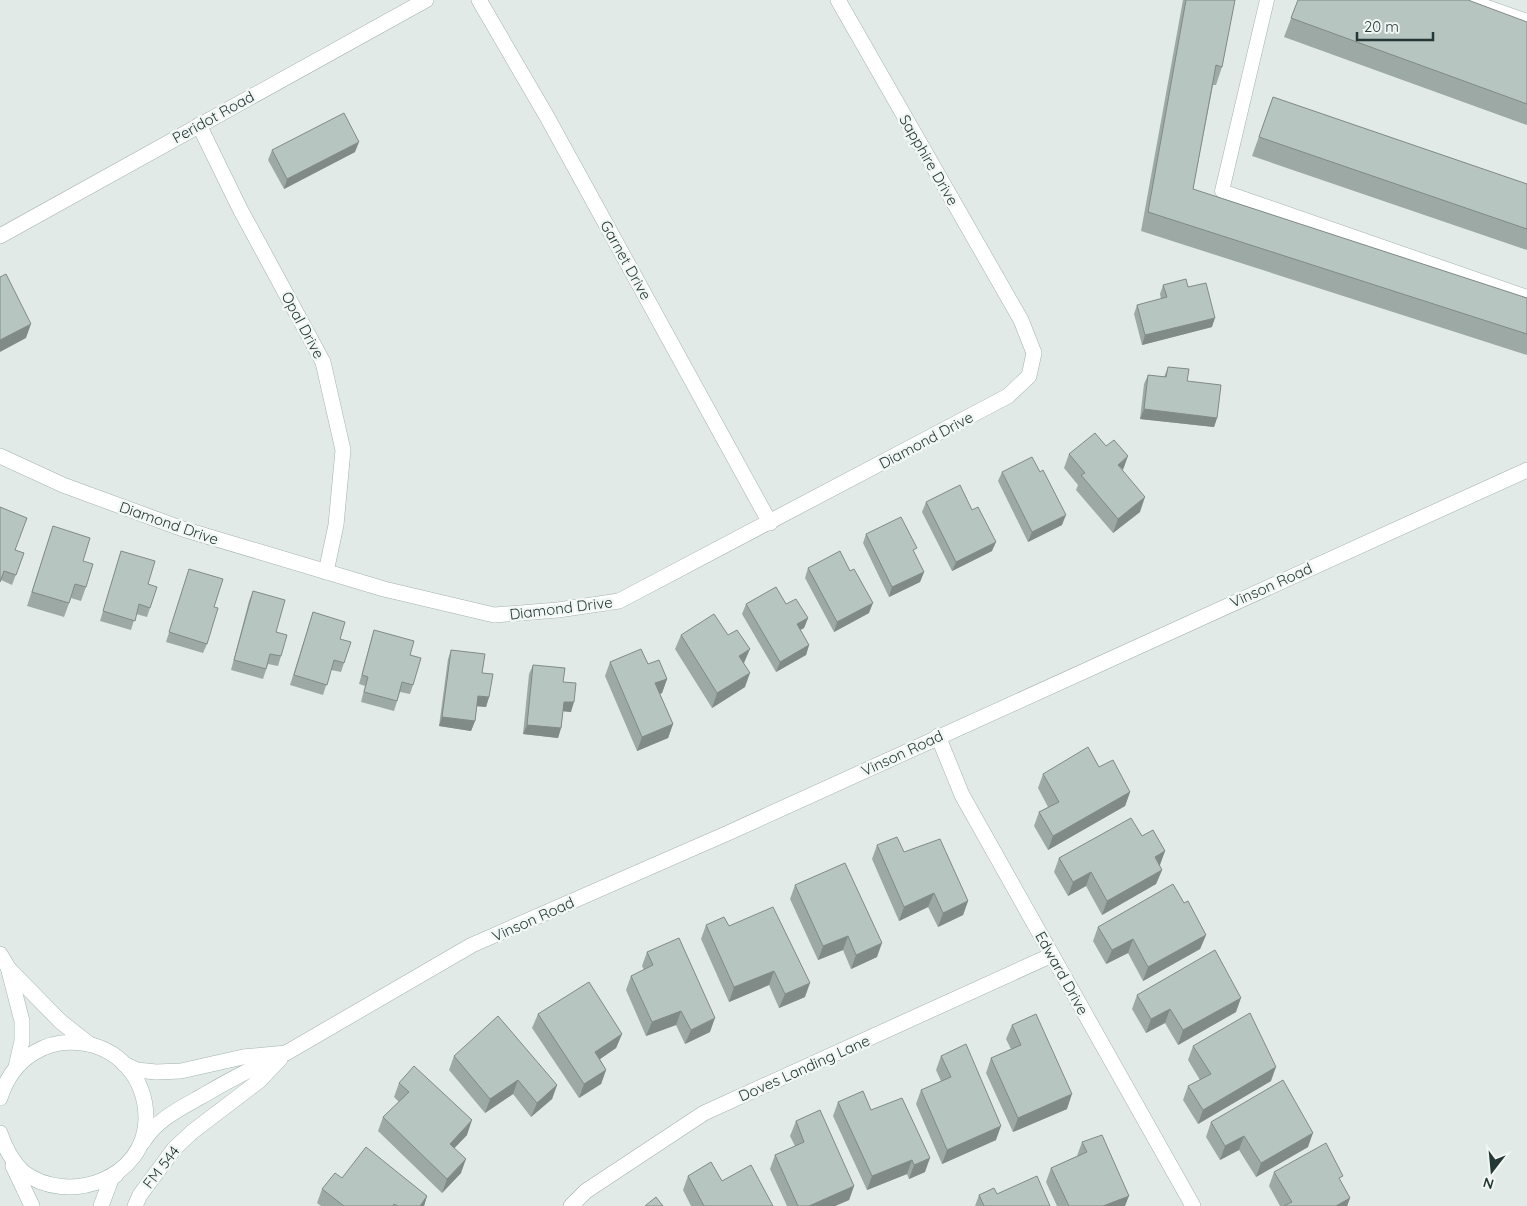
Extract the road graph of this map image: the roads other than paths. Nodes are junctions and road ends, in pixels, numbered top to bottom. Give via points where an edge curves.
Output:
1 (426, 0) edge
2 (479, 0) edge
3 (838, 0) edge
4 (1267, 0) edge
5 (1466, 0) edge
6 (1527, 20) edge
7 (199, 125) junction
8 (0, 236) edge
9 (1527, 297) edge
10 (1021, 320) joint
11 (0, 456) edge
12 (1527, 470) edge
13 (770, 523) junction
14 (326, 572) junction
15 (938, 736) junction
16 (0, 954) edge
17 (1052, 955) junction
18 (9, 969) junction
19 (87, 1043) junction
20 (286, 1053) junction
21 (126, 1066) junction
22 (16, 1067) junction
23 (0, 1098) edge
24 (0, 1134) edge
25 (139, 1147) junction
26 (8, 1153) junction
27 (112, 1177) junction
28 (32, 1206) edge
29 (101, 1206) edge
30 (135, 1206) edge
31 (571, 1206) edge
32 (1193, 1206) edge

1 - 7 street, Peridot Road
2 - 13 street, Garnet Drive via 546,115
3 - 10 street, Sapphire Drive
4 - 9 lane via 1222,191
5 - 6 lane
7 - 8 street, Peridot Road
7 - 14 street, Opal Drive via 240,209 323,362 343,450 336,525
10 - 13 street, Diamond Drive via 1034,354 1030,376 1008,396
11 - 14 street, Diamond Drive via 63,485 174,525
12 - 15 street, Vinson Road
13 - 14 street, Diamond Drive via 619,601 558,610 494,615
15 - 17 street, Edward Drive via 962,794
15 - 20 street, Vinson Road via 472,946
16 - 18 street
17 - 31 street, Doves Landing Lane via 704,1113 586,1191
17 - 32 street, Edward Drive
18 - 19 street via 60,1021
18 - 22 street via 22,1021 22,1041
19 - 21 street
19 - 22 street via 50,1045 36,1051
20 - 21 street via 243,1056 181,1072 137,1070
20 - 25 street via 246,1071 163,1120
20 - 30 street, FM 544 via 259,1081 192,1132 168,1156
21 - 25 street via 135,1078 145,1105 146,1120
22 - 23 street
24 - 26 street
25 - 27 street via 127,1165
26 - 27 street via 24,1172 52,1187 83,1189
26 - 28 street
27 - 29 street

